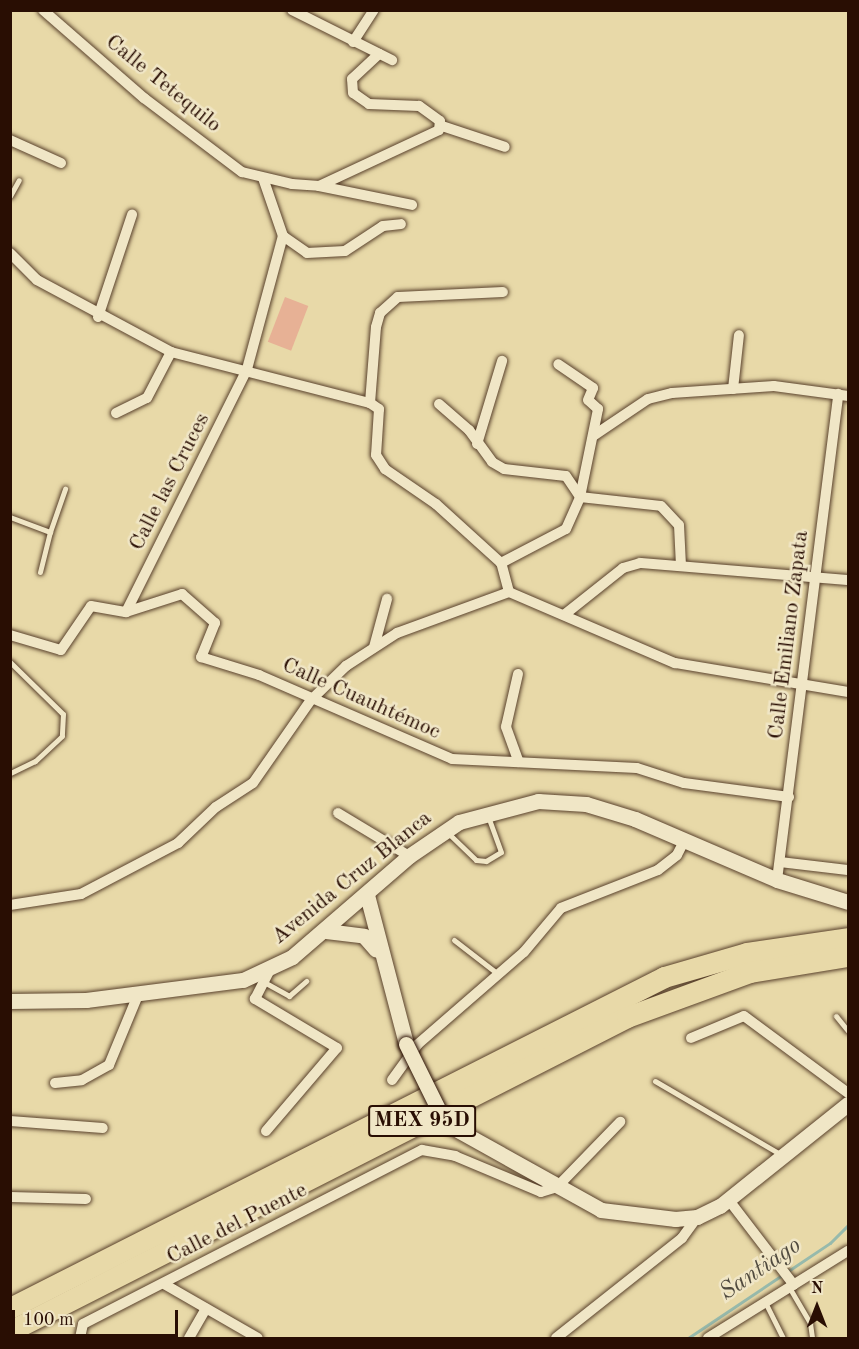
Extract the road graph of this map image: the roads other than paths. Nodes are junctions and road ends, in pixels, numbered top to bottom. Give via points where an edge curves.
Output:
1 (43, 10) edge
2 (292, 10) edge
3 (374, 10) edge
4 (353, 42) junction
5 (379, 54) junction
6 (392, 60) dead end
7 (442, 126) junction
8 (10, 140) edge
9 (505, 147) dead end
10 (61, 163) dead end
11 (263, 178) junction
12 (20, 180) dead end
13 (319, 186) junction
14 (10, 196) edge
15 (412, 205) dead end
16 (132, 215) dead end
17 (401, 224) dead end
18 (283, 236) junction
19 (10, 253) edge
20 (503, 292) dead end
21 (98, 317) junction
22 (739, 335) dead end
23 (171, 352) junction
24 (502, 361) dead end
25 (558, 364) dead end
26 (248, 369) junction
27 (732, 389) junction
28 (843, 395) edge
29 (370, 403) junction
30 (439, 405) dead end
31 (116, 413) dead end
32 (592, 436) junction
33 (477, 444) junction
34 (65, 489) dead end
35 (580, 497) junction
36 (10, 517) edge
37 (50, 532) junction
38 (501, 563) junction
39 (681, 566) junction
40 (40, 572) dead end
41 (818, 576) junction
42 (849, 580) edge
43 (509, 592) junction
44 (387, 599) dead end
45 (126, 612) junction
46 (564, 615) junction
47 (10, 635) edge
48 (374, 647) junction
49 (10, 662) edge
50 (518, 674) dead end
51 (801, 685) junction
52 (849, 692) edge
53 (310, 700) junction
54 (519, 762) junction
55 (10, 773) edge
56 (789, 797) junction
57 (338, 813) dead end
58 (486, 813) junction
59 (446, 831) junction
60 (685, 839) junction
61 (409, 856) junction
62 (780, 862) junction
63 (849, 870) edge
64 (777, 880) junction
65 (367, 895) junction
66 (849, 902) edge
67 (10, 905) edge
68 (326, 931) junction
69 (849, 938) edge
70 (454, 940) dead end
71 (378, 952) junction
72 (849, 956) edge
73 (498, 974) junction
74 (267, 976) junction
75 (306, 981) dead end
76 (138, 995) junction
77 (10, 1001) edge
78 (836, 1016) dead end
79 (849, 1031) edge
80 (691, 1038) dead end
81 (412, 1044) junction
82 (392, 1080) dead end
83 (655, 1081) dead end
84 (55, 1083) dead end
85 (849, 1093) edge
86 (849, 1104) edge
87 (10, 1121) edge
88 (620, 1122) dead end
89 (103, 1128) dead end
90 (266, 1131) dead end
91 (783, 1155) junction
92 (557, 1187) junction
93 (10, 1197) edge
94 (86, 1199) dead end
95 (724, 1203) junction
96 (697, 1217) junction
97 (849, 1251) edge
98 (164, 1284) junction
99 (792, 1285) junction
100 (765, 1302) junction
101 (10, 1308) edge
102 (206, 1308) junction
103 (10, 1331) edge
104 (80, 1338) edge
105 (189, 1338) edge
106 (258, 1338) edge
107 (556, 1338) edge
108 (708, 1338) edge
109 (783, 1338) edge
110 (812, 1338) edge

1 - 11 street, Calle Tetequilo via 180,126 242,172
2 - 4 street
3 - 4 street
4 - 5 street
5 - 6 street
5 - 7 street via 352,79 353,93 369,104 419,106
7 - 9 street
7 - 13 street
8 - 10 street
11 - 13 street
11 - 18 street
12 - 14 lane
13 - 15 street
16 - 21 street
17 - 18 street via 383,226 345,252 307,253
18 - 26 street, Calle las Cruces
19 - 21 street via 38,280
20 - 29 street via 398,297 380,313 376,327
21 - 23 street
22 - 27 street
23 - 26 street
23 - 31 street via 147,398
24 - 33 street
25 - 32 street via 593,388 588,400 598,409
26 - 29 street
26 - 45 street, Calle las Cruces
27 - 28 street via 774,386
27 - 32 street via 648,399
28 - 41 street, Calle Emiliano Zapata
29 - 38 street via 379,409 376,455 385,469 436,504
30 - 33 street
32 - 35 street
33 - 35 street via 504,469 566,476
34 - 37 lane
35 - 38 street via 566,529
35 - 39 street via 661,506 679,525
36 - 37 lane
37 - 40 lane
38 - 43 street
39 - 41 street
39 - 46 street via 640,563 623,568
41 - 42 street
41 - 51 street, Calle Emiliano Zapata
43 - 46 street
43 - 48 street
44 - 48 street
45 - 47 street via 91,606 61,650
45 - 53 street, Calle Cuauhtémoc via 171,595 195,600 215,623 201,657 259,675
46 - 51 street via 675,663
48 - 53 street
49 - 55 lane via 63,714 62,735 35,761
50 - 54 street via 506,727
51 - 52 street
51 - 56 street, Calle Emiliano Zapata
53 - 54 street, Calle Cuauhtémoc via 452,759
53 - 67 street via 253,783 216,807 178,843 81,894
54 - 56 street, Calle Cuauhtémoc via 638,768 684,783
56 - 62 street, Calle Emiliano Zapata
57 - 61 street
58 - 59 main road, Avenida Cruz Blanca
58 - 59 lane via 501,852 486,861 476,860
58 - 60 main road, Avenida Cruz Blanca via 538,801 586,804
59 - 61 main road, Avenida Cruz Blanca
60 - 64 main road, Avenida Cruz Blanca
60 - 73 street via 677,855 658,870 561,908
61 - 65 main road, Avenida Cruz Blanca
62 - 63 street
62 - 64 street, Calle Emiliano Zapata
64 - 66 main road, Avenida Cruz Blanca
65 - 68 main road, Avenida Cruz Blanca
65 - 71 main road
68 - 71 main road via 364,936
68 - 74 main road, Avenida Cruz Blanca
69 - 101 highway, MEX 95D via 747,953 664,977
70 - 73 lane
71 - 81 main road
72 - 103 highway, MEX 95D via 750,972 627,1017
73 - 81 street
74 - 75 lane via 290,996
74 - 76 main road, Avenida Cruz Blanca
74 - 90 street via 255,999 337,1048
76 - 77 main road, Avenida Cruz Blanca
76 - 84 street via 109,1065 82,1080
78 - 79 lane
80 - 85 street via 744,1016
81 - 82 street
81 - 92 main road, bridge via 445,1123
83 - 91 lane
86 - 91 main road
87 - 89 street
88 - 92 street
91 - 95 main road
92 - 96 main road via 601,1210 630,1217
92 - 98 street, Calle del Puente via 528,1190 455,1156 422,1150
93 - 94 street
95 - 96 main road
95 - 99 street
96 - 107 street via 682,1238
97 - 99 street
98 - 102 street
98 - 104 street, Calle del Puente via 83,1324
99 - 100 street
99 - 110 lane via 810,1323
100 - 108 street
100 - 109 lane
102 - 105 street
102 - 106 street

